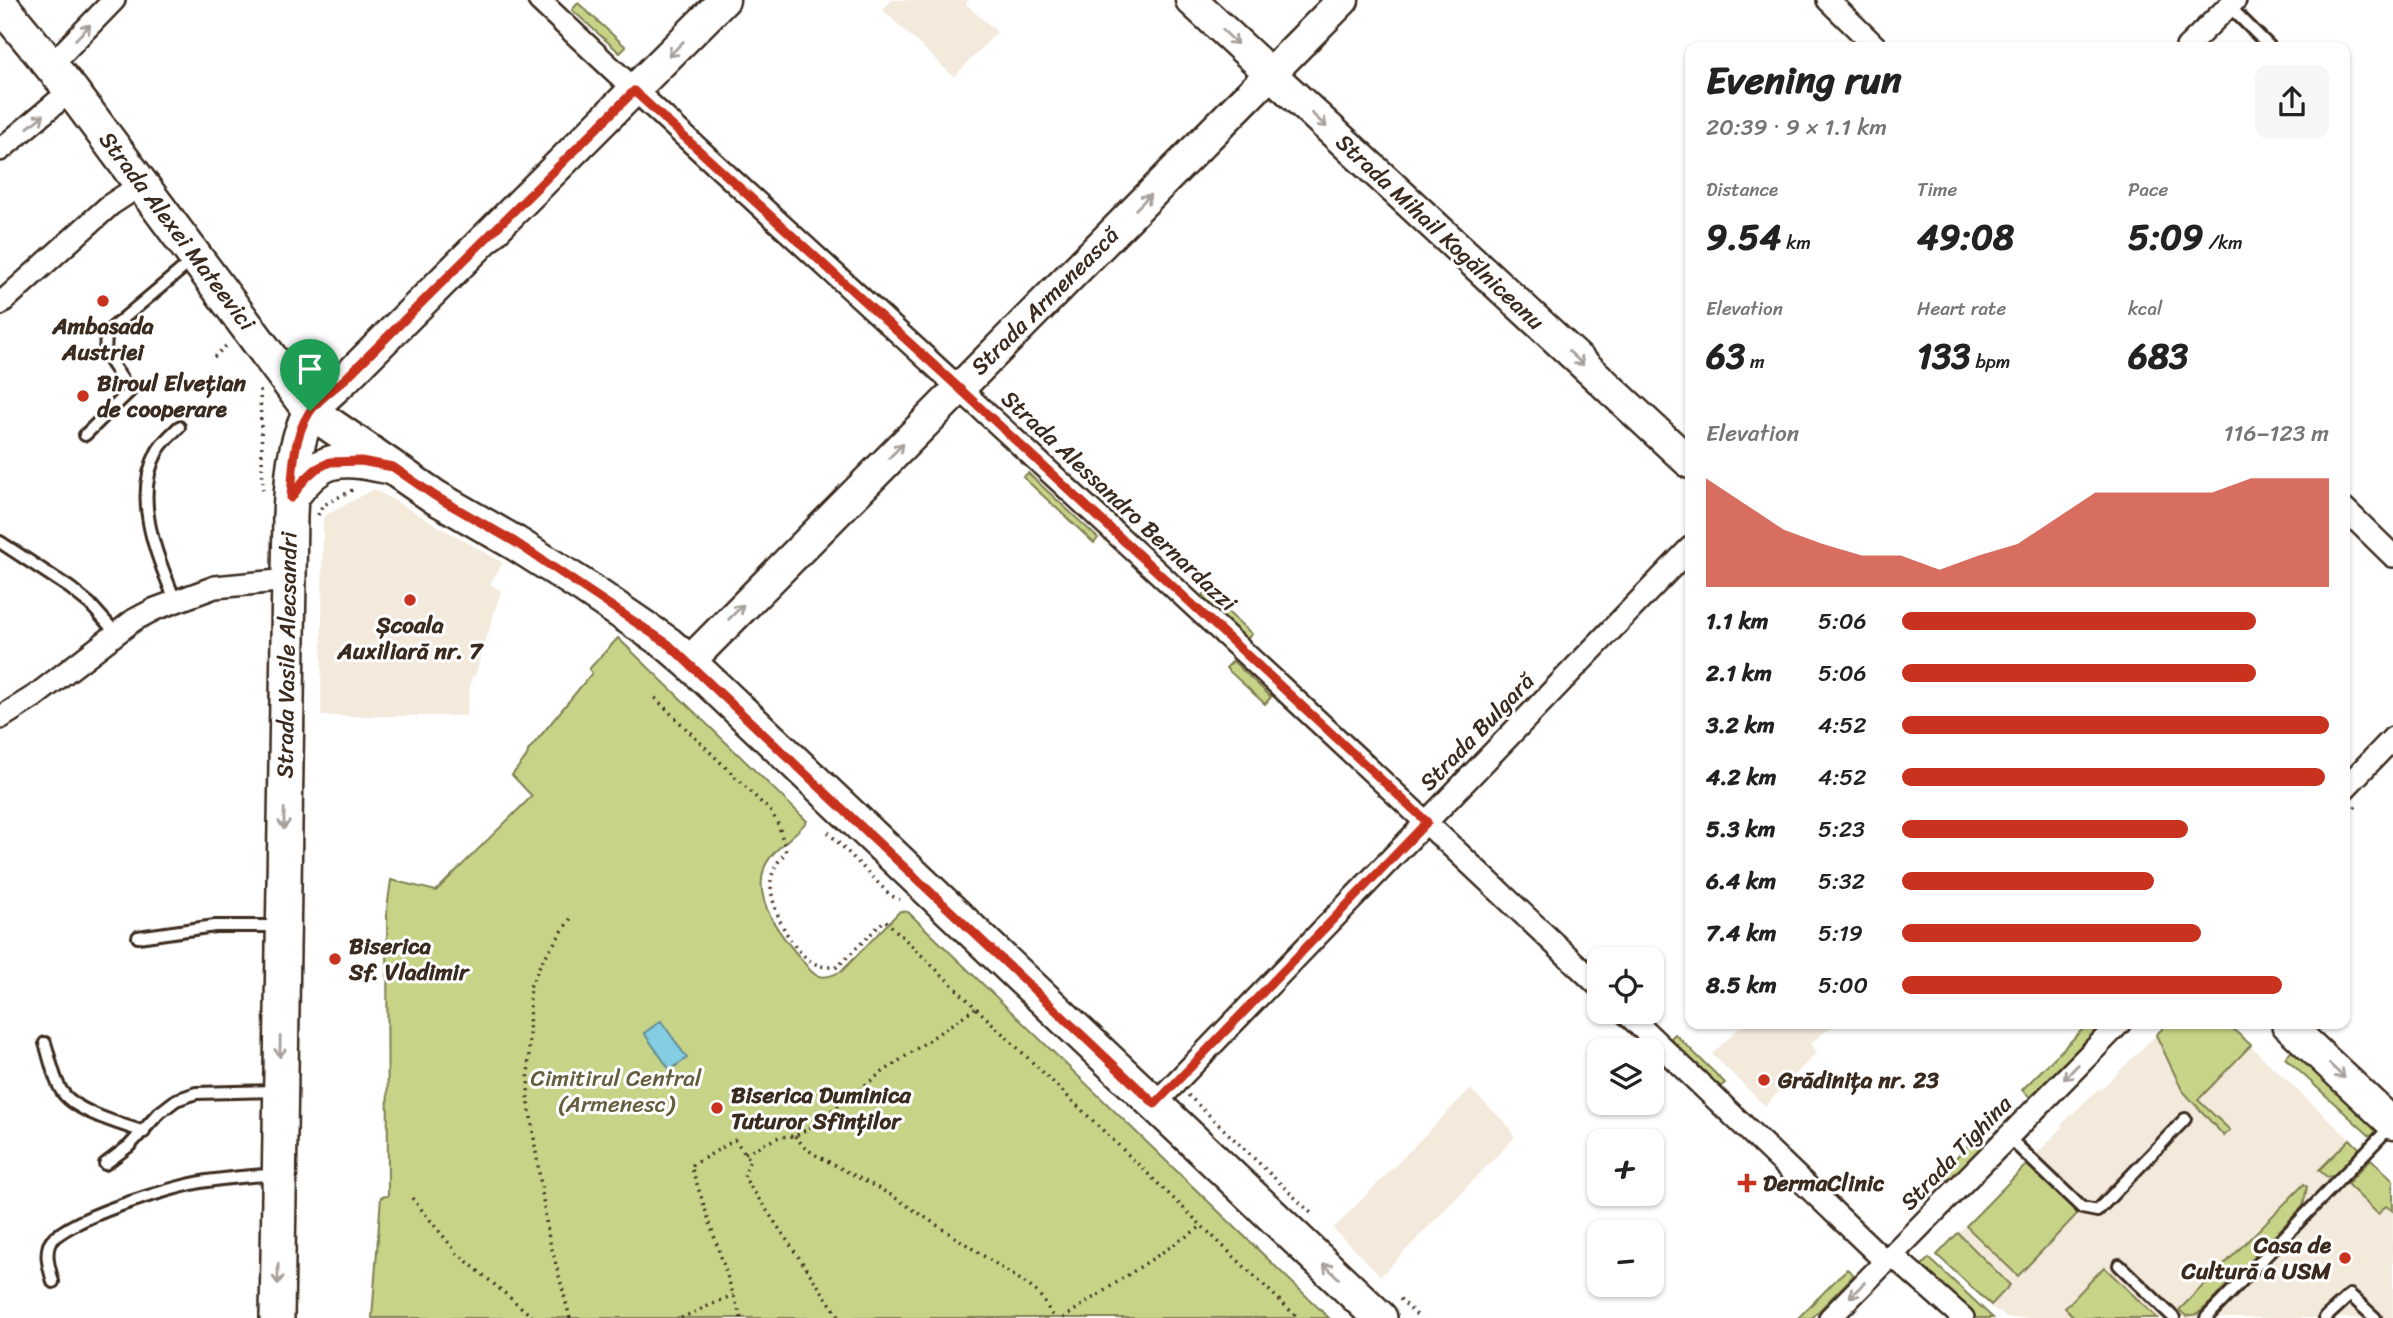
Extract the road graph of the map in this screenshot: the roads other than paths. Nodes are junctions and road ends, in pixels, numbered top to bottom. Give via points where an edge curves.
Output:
1 (114, 0) edge
2 (539, 0) edge
3 (724, 0) edge
4 (1191, 0) edge
5 (1343, 0) edge
6 (1828, 0) edge
7 (2232, 3) edge
8 (0, 4) edge
9 (1871, 42) edge
10 (2192, 42) edge
11 (2266, 42) edge
12 (1269, 74) junction
13 (61, 77) junction
14 (634, 91) junction
15 (0, 150) edge
16 (142, 184) junction
17 (196, 258) junction
18 (0, 304) edge
19 (959, 388) junction
20 (310, 411) junction
21 (179, 427) dead end
22 (85, 435) dead end
23 (1685, 458) edge
24 (380, 475) junction
25 (304, 507) junction
26 (2350, 514) edge
27 (0, 542) edge
28 (1685, 553) edge
29 (2393, 556) edge
30 (289, 580) junction
31 (175, 600) junction
32 (116, 633) junction
33 (689, 662) junction
34 (0, 718) edge
35 (2393, 738) edge
36 (2350, 783) edge
37 (1427, 822) junction
38 (282, 926) junction
39 (138, 937) dead end
40 (1587, 975) edge
41 (1638, 1024) edge
42 (2114, 1029) edge
43 (2292, 1029) edge
44 (45, 1044) dead end
45 (280, 1091) junction
46 (1155, 1104) junction
47 (2185, 1119) dead end
48 (2393, 1124) edge
49 (144, 1132) junction
50 (2008, 1137) junction
51 (105, 1164) dead end
52 (279, 1175) junction
53 (1889, 1258) junction
54 (2119, 1265) dead end
55 (52, 1282) dead end
56 (1385, 1304) edge
57 (277, 1318) edge
58 (1829, 1318) edge
59 (1964, 1318) edge
60 (2174, 1318) edge
61 (2206, 1318) edge
62 (2325, 1318) edge
63 (2375, 1318) edge

13 -> 1 street
2 - 14 street, Strada Alessandro Bernardazzi
3 -> 14 main road, Strada Vasile Alecsandri
4 -> 12 main road, Strada Mihail Kogălniceanu
5 - 12 main road, Strada Armenească
6 - 9 street
7 - 10 street
7 - 11 lane
8 - 13 main road, Strada Alexei Mateevici
19 -> 12 main road, Strada Armenească
12 -> 23 main road, Strada Mihail Kogălniceanu
15 -> 13 street
13 - 16 main road, Strada Alexei Mateevici
14 - 19 street, Strada Alessandro Bernardazzi
14 - 20 main road, Strada Vasile Alecsandri
16 - 17 main road, Strada Alexei Mateevici
16 - 18 street via 110,205
17 - 20 main road, Strada Alexei Mateevici
17 - 22 lane via 107,334 105,354 130,391
33 -> 19 main road, Strada Armenească
19 - 37 street, Strada Alessandro Bernardazzi
20 - 24 main road, Strada Alexei Mateevici
20 - 25 main road, Strada Vasile Alecsandri via 294,456
21 - 31 lane via 158,450 148,500 152,542
24 - 25 main road via 361,461 330,462 304,480
24 - 33 main road, Strada Alexei Mateevici via 435,496 515,542
25 - 30 main road, Strada Vasile Alecsandri
26 - 29 street
27 - 32 lane via 70,588
28 - 37 street, Strada Bulgară
30 - 31 street via 215,587
30 -> 38 main road, Strada Vasile Alecsandri
31 - 32 street
32 - 34 street
33 - 46 main road, Strada Alexei Mateevici
35 - 36 street
37 - 40 street, Strada Alessandro Bernardazzi
37 - 46 street, Strada Bulgară
38 - 39 lane via 215,926
38 -> 45 main road, Strada Vasile Alecsandri
41 - 53 street
42 -> 50 street, Strada Tighina
43 -> 48 main road
44 - 49 lane via 67,1099
45 - 49 lane via 196,1093 166,1106
45 - 52 main road, Strada Vasile Alecsandri
56 -> 46 main road, Strada Alexei Mateevici
47 - 50 lane via 2097,1211 2082,1208
48 - 61 lane
49 - 51 lane
50 - 53 street, Strada Tighina
52 - 55 lane via 204,1182 99,1212 60,1232 50,1243 47,1255
52 -> 57 main road, Strada Vasile Alecsandri
53 -> 58 street, Strada Tighina
53 - 59 street
54 - 60 lane
62 - 63 lane via 2350,1295

